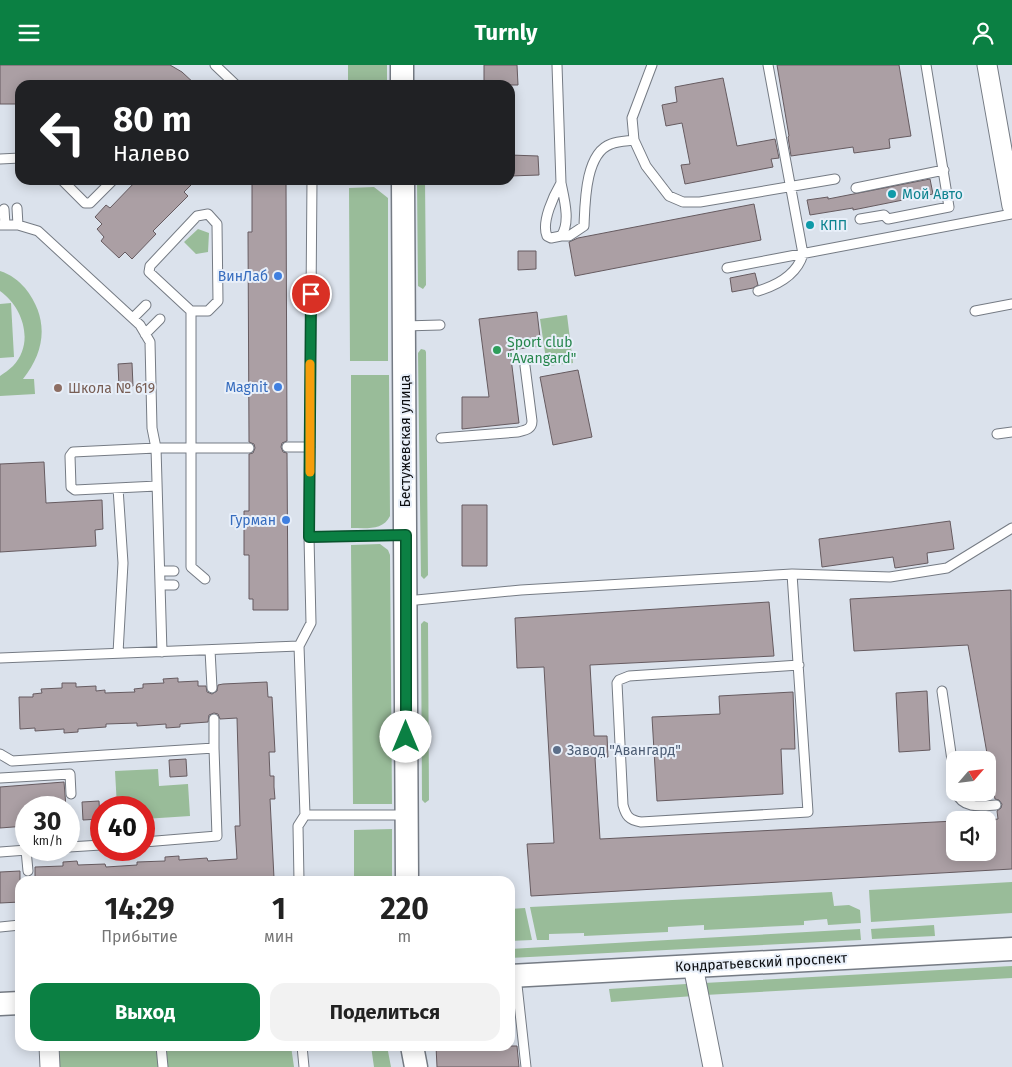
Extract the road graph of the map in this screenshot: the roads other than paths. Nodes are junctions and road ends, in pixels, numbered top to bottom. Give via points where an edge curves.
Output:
1 (216, 65) edge
2 (402, 65) edge
3 (557, 65) edge
4 (652, 65) edge
5 (768, 65) edge
6 (926, 65) edge
7 (987, 65) edge
8 (231, 80) edge
9 (402, 80) edge
10 (634, 140) junction
11 (15, 158) edge
12 (0, 159) edge
13 (944, 170) junction
14 (835, 179) dead end
15 (560, 183) junction
16 (67, 185) edge
17 (108, 185) edge
18 (312, 185) edge
19 (403, 185) edge
20 (791, 186) junction
21 (856, 188) dead end
22 (1012, 206) edge
23 (17, 208) dead end
24 (4, 209) dead end
25 (1012, 214) edge
26 (860, 219) dead end
27 (2, 225) edge
28 (18, 225) junction
29 (561, 236) junction
30 (803, 254) junction
31 (727, 268) dead end
32 (758, 291) dead end
33 (1012, 304) edge
34 (146, 305) dead end
35 (191, 311) junction
36 (975, 311) dead end
37 (133, 318) junction
38 (160, 319) dead end
39 (440, 325) dead end
40 (404, 326) junction
41 (145, 334) junction
42 (525, 366) dead end
43 (1012, 432) edge
44 (997, 434) dead end
45 (441, 438) dead end
46 (287, 447) dead end
47 (310, 447) junction
48 (156, 448) junction
49 (192, 448) junction
50 (249, 448) dead end
51 (157, 485) junction
52 (118, 488) junction
53 (1012, 528) edge
54 (406, 535) junction
55 (309, 537) junction
56 (160, 571) junction
57 (174, 571) dead end
58 (792, 574) junction
59 (205, 579) dead end
60 (160, 585) junction
61 (174, 585) dead end
62 (406, 601) junction
63 (299, 646) junction
64 (210, 650) junction
65 (162, 651) junction
66 (118, 653) junction
67 (0, 658) edge
68 (799, 665) junction
69 (212, 688) dead end
70 (942, 691) dead end
71 (214, 719) dead end
72 (214, 748) junction
73 (951, 751) edge
74 (0, 754) edge
75 (0, 778) edge
76 (72, 794) dead end
77 (961, 801) edge
78 (996, 805) dead end
79 (306, 815) junction
80 (406, 815) junction
81 (155, 841) edge
82 (15, 851) edge
83 (0, 852) edge
84 (28, 861) edge
85 (28, 871) dead end
86 (299, 876) edge
87 (406, 876) edge
88 (15, 926) edge
89 (0, 927) edge
90 (1012, 949) edge
91 (693, 966) junction
92 (515, 976) edge
93 (515, 990) edge
94 (15, 1003) edge
95 (0, 1004) edge
96 (49, 1051) edge
97 (162, 1051) edge
98 (302, 1051) edge
99 (413, 1051) edge
100 (50, 1067) edge
101 (163, 1067) edge
102 (304, 1067) edge
103 (416, 1067) edge
104 (526, 1067) edge
105 (713, 1067) edge

1 - 8 lane
2 - 9 street
3 - 15 lane
4 - 10 lane via 632,118
5 - 20 lane
6 - 13 lane
7 - 22 street
10 - 20 lane via 646,166 669,196 683,202
10 - 29 lane via 610,144 599,151 586,188 584,226 569,236
11 - 12 lane
13 - 21 lane
13 - 26 lane via 949,207 888,219 884,215
14 - 20 lane
15 - 29 lane via 566,227
15 - 29 lane via 545,227 551,238
16 - 17 lane via 85,203 90,203
18 - 47 lane
19 - 40 street, Бестужевская улица
20 - 30 lane
23 - 28 lane
24 - 27 lane
25 - 30 lane
27 - 28 lane
28 - 37 lane via 38,231
30 - 31 lane
30 - 32 lane via 790,276
33 - 36 lane
34 - 37 lane
35 - 35 lane via 208,311 218,301 217,224 208,214 197,216 150,266 149,272
35 - 49 lane
37 - 41 lane
38 - 41 lane
39 - 40 lane
40 - 54 street, Бестужевская улица
41 - 48 lane via 150,342 152,428
42 - 45 lane via 532,421 529,429
43 - 44 lane
46 - 47 lane
47 - 55 lane
48 - 49 lane
48 - 51 lane
48 - 52 lane via 73,452 70,456 71,487 75,490
49 - 50 lane
49 - 59 lane via 192,567
51 - 52 lane
51 - 56 lane
52 - 66 lane via 123,563
53 - 58 lane via 947,567 890,577
54 - 55 lane
54 - 62 street, Бестужевская улица
55 - 63 lane via 311,623
56 - 57 lane
56 - 60 lane
58 - 62 lane via 521,590
58 - 68 lane
60 - 61 lane
60 - 65 lane
62 - 80 street, Бестужевская улица
63 - 64 lane
63 - 79 lane
64 - 65 lane
64 - 69 lane
65 - 66 lane
66 - 67 lane
68 - 68 lane via 621,677 617,683 623,805 628,818 640,822 808,812
70 - 73 lane
71 - 72 lane
72 - 74 lane via 12,761
72 - 81 lane via 217,836
75 - 76 lane via 70,774
77 - 78 lane
79 - 80 lane
79 - 86 lane via 298,826
80 - 87 street, Бестужевская улица
82 - 83 lane
84 - 85 lane
88 - 89 lane
90 - 91 street, Кондратьевский проспект
91 - 92 street, Кондратьевский проспект
91 - 105 street
93 - 104 lane
94 - 95 street
96 - 100 street
97 - 101 lane
98 - 102 lane
99 - 103 street

